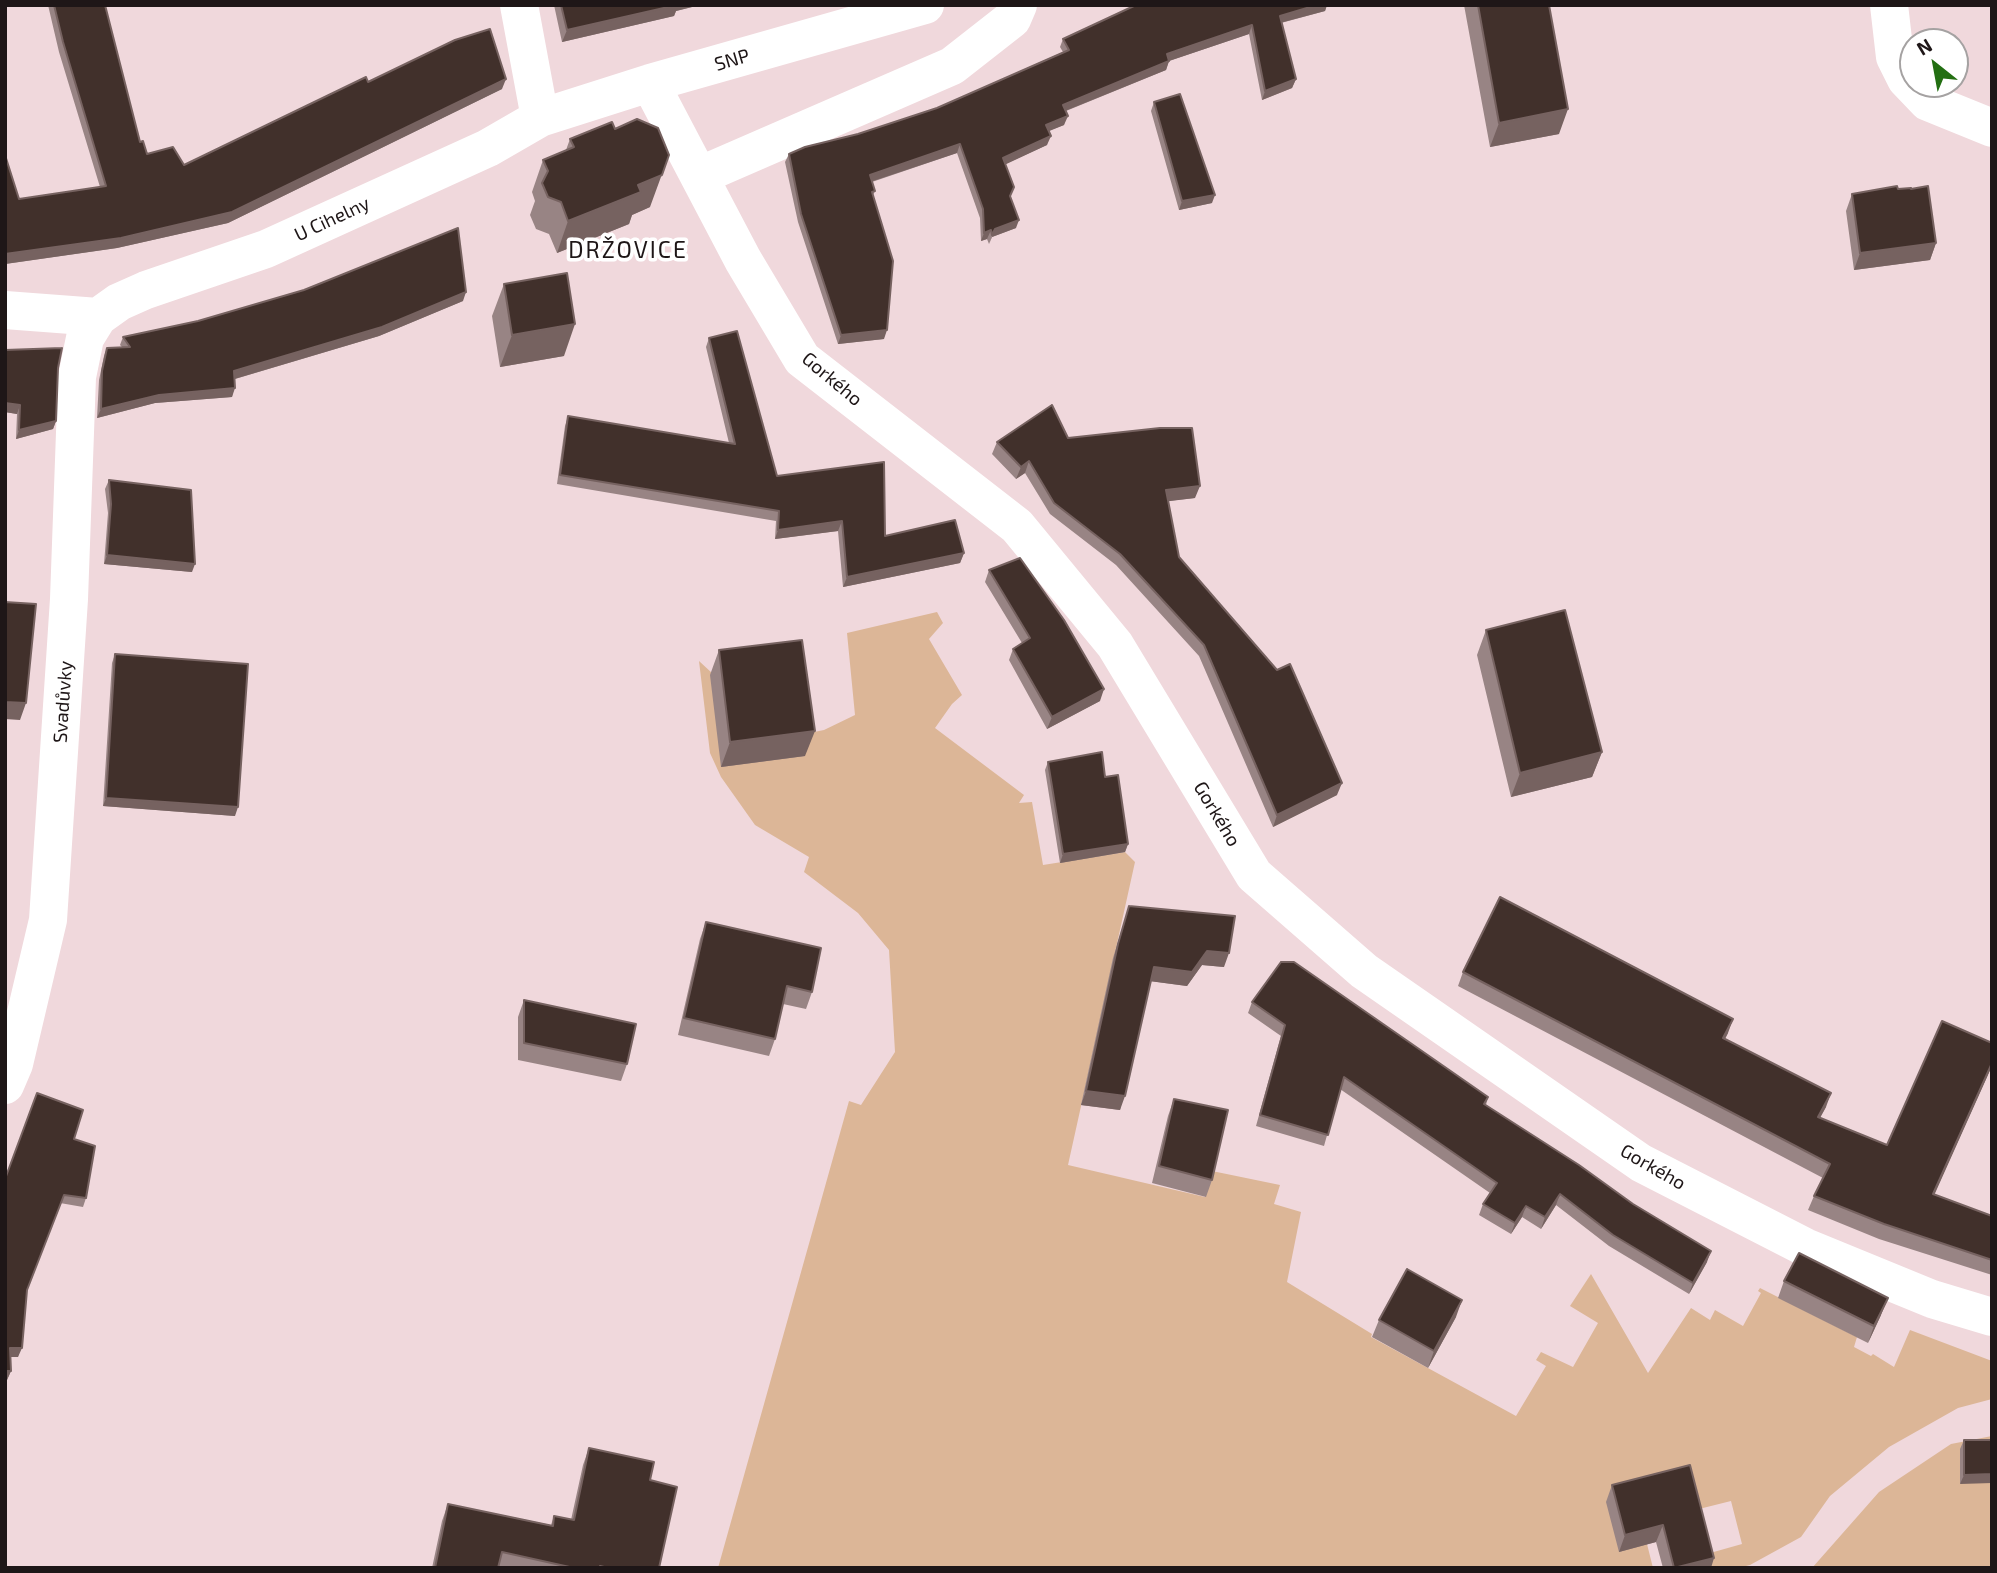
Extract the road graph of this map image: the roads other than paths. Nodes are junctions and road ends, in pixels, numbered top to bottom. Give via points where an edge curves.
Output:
1 (519, 5) edge
2 (925, 5) edge
3 (1018, 5) edge
4 (1889, 5) edge
5 (650, 83) junction
6 (540, 118) junction
7 (1992, 128) edge
8 (699, 176) junction
9 (5, 310) edge
10 (98, 317) junction
11 (5, 1085) edge
12 (1992, 1317) edge

1 - 6 street
2 - 5 street, SNP
3 - 8 street via 1012,19 952,66
4 - 7 street via 1895,57 1906,79 1928,103
5 - 6 street, SNP
5 - 8 street, Gorkého
6 - 10 street, U Cihelny via 488,148 266,249 146,290
8 - 12 street, Gorkého via 802,359 1017,526 1115,645 1254,875 1364,971 1641,1163 1805,1247 1932,1299
9 - 10 street
10 - 11 street, Svadůvky via 85,338 77,377 69,599 48,920

